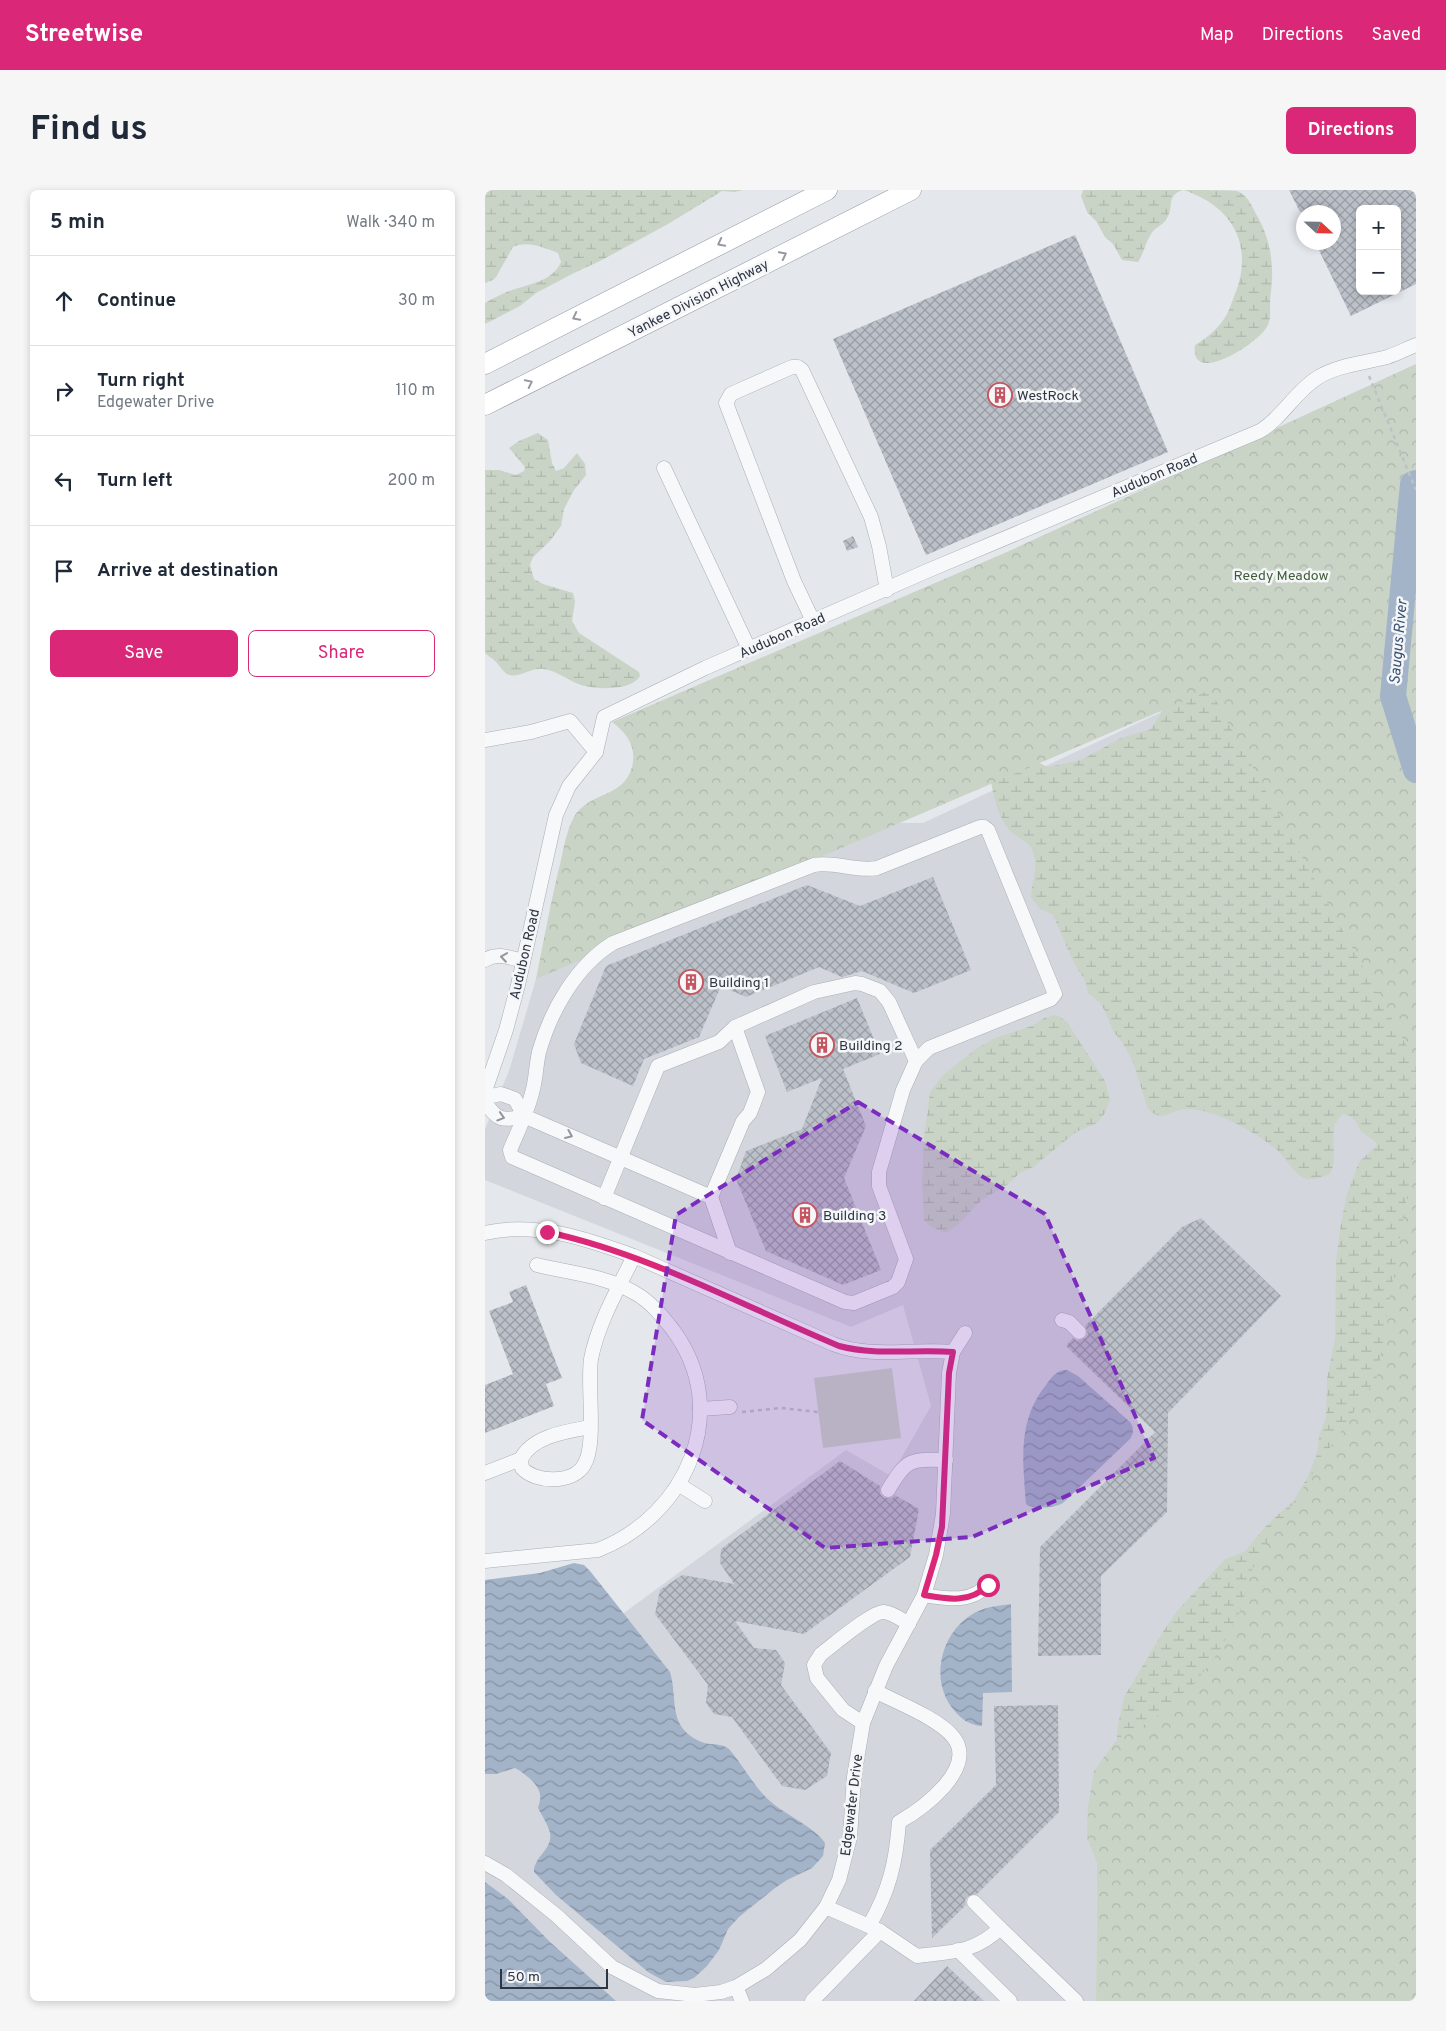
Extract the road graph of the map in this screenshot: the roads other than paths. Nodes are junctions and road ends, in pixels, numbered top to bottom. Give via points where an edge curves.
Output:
1 (827, 190) edge
2 (911, 190) edge
3 (1416, 345) edge
4 (485, 364) edge
5 (485, 405) edge
6 (664, 468) dead end
7 (887, 590) junction
8 (813, 621) junction
9 (749, 649) junction
10 (485, 740) edge
11 (596, 752) junction
12 (485, 960) edge
13 (523, 961) junction
14 (735, 1027) junction
15 (916, 1062) junction
16 (485, 1091) edge
17 (485, 1097) edge
18 (485, 1102) edge
19 (524, 1116) junction
20 (622, 1157) junction
21 (711, 1197) junction
22 (605, 1198) junction
23 (485, 1233) edge
24 (730, 1253) junction
25 (634, 1256) junction
26 (537, 1265) dead end
27 (619, 1286) junction
28 (1062, 1320) dead end
29 (1079, 1332) dead end
30 (965, 1333) dead end
31 (953, 1352) junction
32 (701, 1409) junction
33 (735, 1409) road end
34 (590, 1427) junction
35 (521, 1458) junction
36 (946, 1460) junction
37 (485, 1473) edge
38 (678, 1484) junction
39 (888, 1490) dead end
40 (705, 1501) dead end
41 (485, 1561) edge
42 (990, 1581) dead end
43 (924, 1595) junction
44 (909, 1624) junction
45 (875, 1691) junction
46 (863, 1723) junction
47 (485, 1863) edge
48 (974, 1902) dead end
49 (826, 1907) junction
50 (1000, 1928) junction
51 (875, 1929) junction
52 (958, 1950) junction
53 (736, 1987) junction
54 (742, 2001) edge
55 (812, 2001) edge
56 (1011, 2001) edge
57 (1076, 2001) edge

1 -> 4 highway
5 -> 2 highway, Yankee Division Highway
3 - 7 street, Audubon Road via 1325,374 1313,381 1260,431
6 - 9 street
7 - 8 street, Audubon Road
7 - 8 street via 871,517 802,370 792,367 731,394 726,404 794,581
8 - 9 street, Audubon Road
9 - 11 street, Audubon Road via 604,717
10 - 11 street via 570,721
11 - 13 street, Audubon Road via 569,786 556,815
13 -> 12 street via 500,956
13 - 16 street, Audubon Road via 506,1030
14 - 15 street via 814,992 862,984 885,996
14 - 20 street via 719,1042 658,1066
14 - 21 street via 758,1093
15 - 19 street via 929,1048 1051,999 1055,994 985,827 979,826 877,868 814,865 613,943 587,964 563,996 539,1051 534,1087
15 - 24 street via 897,1107 879,1172 879,1186 906,1259 896,1285 847,1303
17 - 19 street via 501,1094 515,1099
18 -> 19 street via 493,1114 507,1120
19 -> 20 street
19 - 22 street via 510,1150 512,1157
20 - 21 street
20 - 22 street
21 - 24 street
22 - 24 street
23 - 25 street via 505,1229 547,1232
25 - 27 street
25 - 31 street via 839,1346 871,1352
26 - 27 street
27 - 32 street via 651,1305 686,1348 697,1379
27 - 34 street via 601,1325 591,1360
28 - 29 street
30 - 31 street, Edgewater Drive
31 - 36 street, Edgewater Drive via 949,1373
32 - 33 street
32 - 38 street via 697,1444
34 - 35 street via 541,1440
34 - 35 street via 587,1459 576,1473 553,1479 537,1477 524,1470
35 - 37 street
36 - 39 street via 911,1461 902,1468
36 - 43 street, Edgewater Drive via 942,1527
38 - 40 street
38 - 41 street via 654,1515 598,1550
42 - 43 street via 981,1592 966,1598 949,1600
43 - 44 street, Edgewater Drive
44 - 45 street, Edgewater Drive
44 - 46 street via 887,1613 878,1613 821,1654 815,1662 816,1675 830,1696 845,1713
45 - 46 street, Edgewater Drive
45 - 51 street via 946,1730 957,1742 960,1758 949,1780 912,1815 899,1822 897,1852
46 - 49 street, Edgewater Drive via 855,1769 848,1850
47 - 53 street, Edgewater Drive via 506,1875 556,1915 612,1967 658,1991 695,1995
48 - 50 street
49 - 51 street
49 - 53 street, Edgewater Drive via 784,1955
50 - 52 street via 982,1943
50 - 57 street
51 - 52 street via 917,1956
51 - 55 street
52 - 56 street
53 - 54 street

